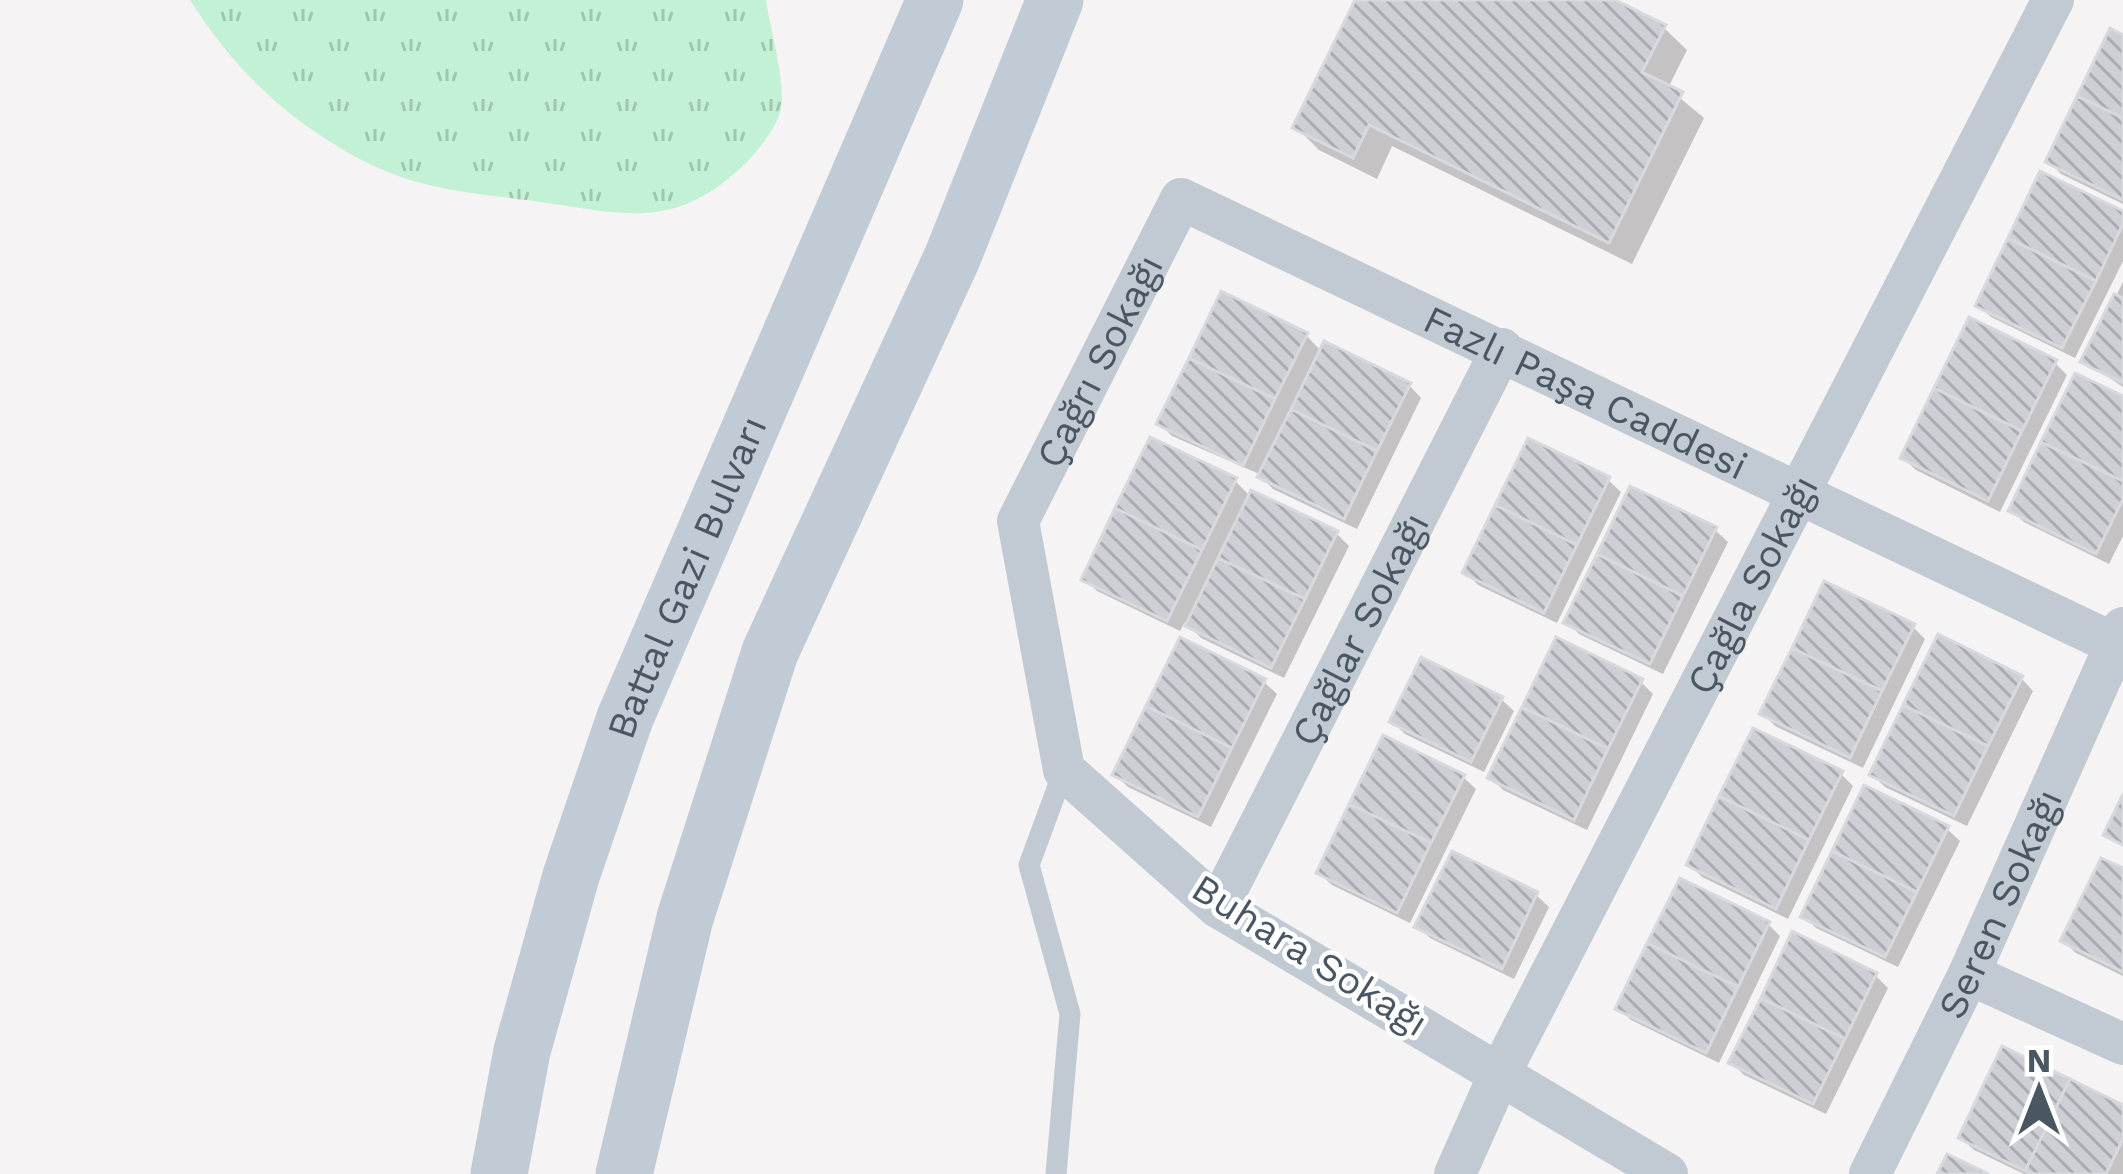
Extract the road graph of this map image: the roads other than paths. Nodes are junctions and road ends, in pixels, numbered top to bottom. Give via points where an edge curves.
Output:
1 (935, 0) edge
2 (1055, 0) edge
3 (2053, 0) edge
4 (1181, 199) joint
5 (1502, 349) junction
6 (1800, 497) junction
7 (2120, 640) edge
8 (1064, 770) junction
9 (1218, 908) junction
10 (1969, 974) junction
11 (2123, 1044) edge
12 (1500, 1072) junction
13 (500, 1174) edge
14 (624, 1174) edge
15 (1055, 1174) edge
16 (1455, 1174) edge
17 (1666, 1174) edge
18 (1870, 1174) edge

1 - 13 street, Battal Gazi Bulvarı via 625,718 522,1051
2 - 14 street via 952,258 770,652 685,918
3 - 6 street, Çağla Sokağı
4 - 5 street, Fazlı Paşa Caddesi
4 - 8 street, Çağrı Sokağı via 1018,521
5 - 6 street, Fazlı Paşa Caddesi
5 - 9 street, Çağlar Sokağı
6 - 7 street, Fazlı Paşa Caddesi
6 - 12 street, Çağla Sokağı
7 - 10 street, Seren Sokağı
8 - 9 street, Buhara Sokağı
8 - 15 lane via 1029,865 1070,1015
9 - 12 street, Buhara Sokağı
10 - 11 street
10 - 18 street, Seren Sokağı
12 - 16 street, Çağla Sokağı
12 - 17 street, Buhara Sokağı

